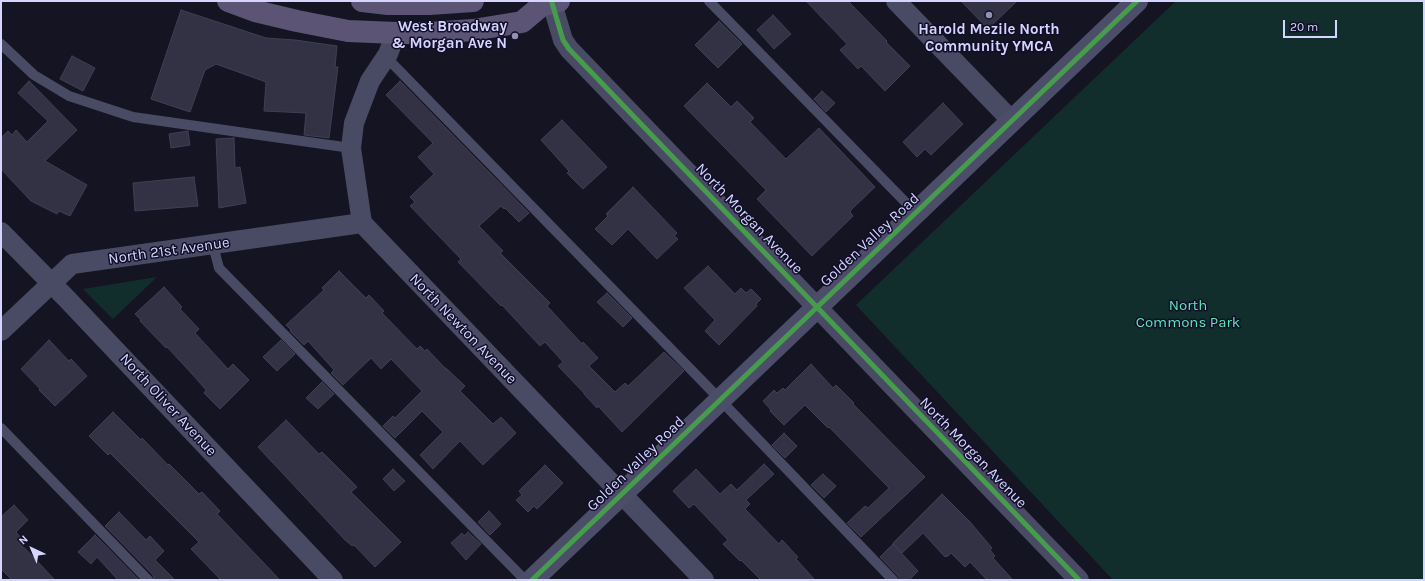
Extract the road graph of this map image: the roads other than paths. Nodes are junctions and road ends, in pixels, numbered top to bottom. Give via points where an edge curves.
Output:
1 (228, 1) edge
2 (362, 1) edge
3 (473, 1) edge
4 (709, 1) edge
5 (896, 1) edge
6 (1137, 1) edge
7 (544, 3) edge
8 (396, 33) junction
9 (1, 44) edge
10 (386, 57) junction
11 (1012, 121) junction
12 (351, 148) junction
13 (916, 213) junction
14 (362, 223) junction
15 (1, 232) edge
16 (213, 245) junction
17 (51, 283) junction
18 (816, 308) junction
19 (1, 331) edge
20 (721, 400) junction
21 (1, 428) edge
22 (622, 494) junction
23 (148, 580) edge
24 (333, 580) edge
25 (525, 580) edge
26 (532, 580) edge
27 (704, 580) edge
28 (893, 580) edge
29 (1079, 580) edge

1 - 8 main road via 255,11 348,31
2 - 3 main road via 429,4
4 - 13 lane
5 - 11 street
6 - 11 street, Golden Valley Road
7 - 8 main road via 522,22 473,30
7 - 18 street, North Morgan Avenue via 569,49
8 - 10 street
9 - 12 lane via 34,75 69,96 133,116
10 - 12 street via 370,81 361,102 354,123
10 - 20 lane
11 - 13 street, Golden Valley Road
12 - 14 street
13 - 18 street, Golden Valley Road
14 - 16 street, North 21st Avenue
14 - 22 street, North Newton Avenue
15 - 17 street, North Oliver Avenue
16 - 17 street, North 21st Avenue via 72,264
16 - 25 lane via 219,268
17 - 19 street, North 21st Avenue
17 - 24 street, North Oliver Avenue
18 - 20 street, Golden Valley Road
18 - 29 street, North Morgan Avenue
20 - 22 street, Golden Valley Road
20 - 28 lane
21 - 23 lane
22 - 26 street, Golden Valley Road
22 - 27 street, North Newton Avenue

